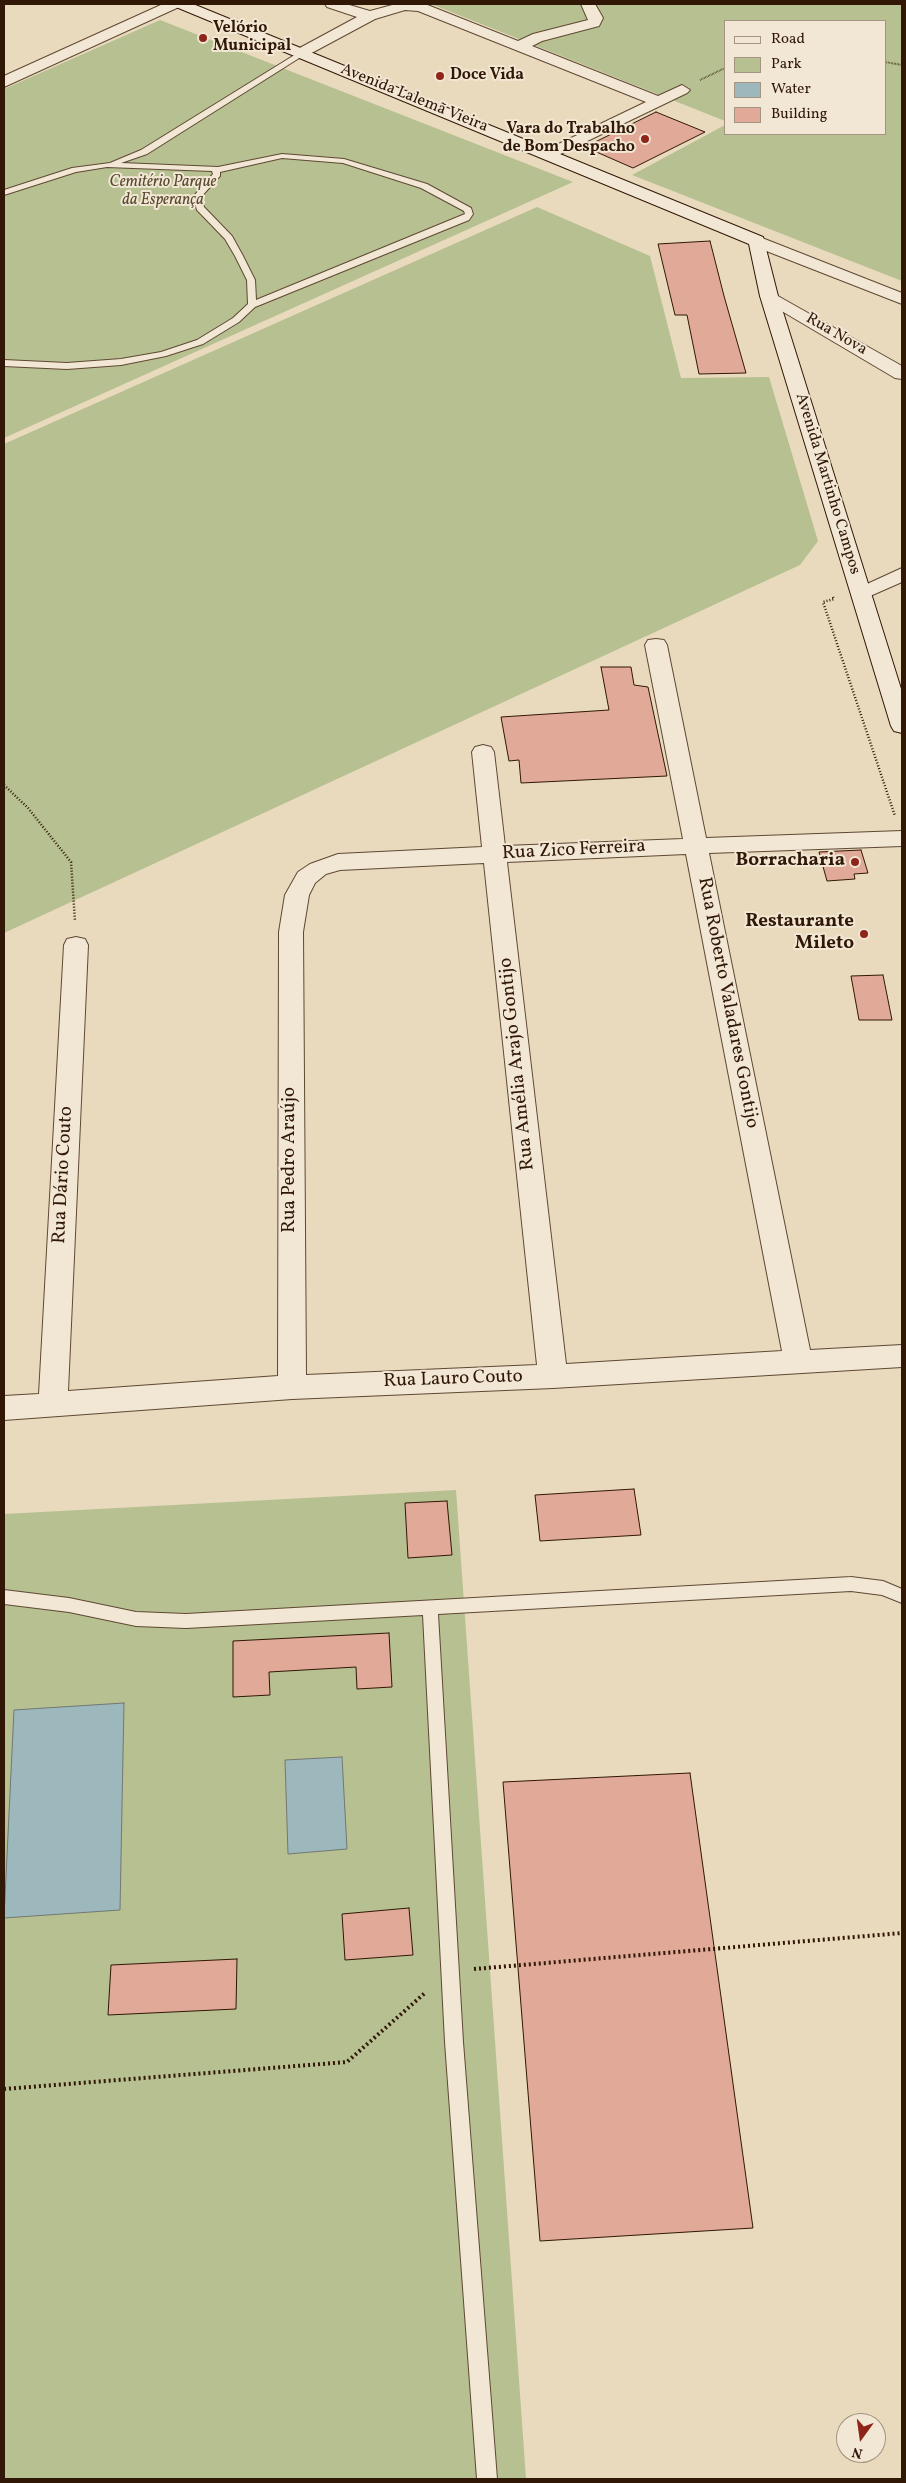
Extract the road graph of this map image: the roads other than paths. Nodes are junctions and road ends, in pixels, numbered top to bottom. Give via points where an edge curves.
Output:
1 (174, 4) edge
2 (181, 4) edge
3 (332, 4) edge
4 (588, 4) edge
5 (370, 16) junction
6 (519, 46) junction
7 (301, 53) junction
8 (4, 82) edge
9 (682, 90) road end
10 (658, 101) junction
11 (550, 154) junction
12 (107, 165) junction
13 (217, 170) junction
14 (4, 194) edge
15 (757, 241) junction
16 (769, 296) junction
17 (902, 299) edge
18 (252, 305) junction
19 (4, 362) edge
20 (902, 374) edge
21 (902, 574) edge
22 (861, 594) junction
23 (656, 645) dead end
24 (901, 717) edge
25 (483, 752) dead end
26 (900, 830) edge
27 (696, 846) junction
28 (495, 854) junction
29 (291, 932) joint
30 (76, 945) road end
31 (902, 1356) edge
32 (798, 1360) junction
33 (553, 1376) junction
34 (292, 1387) junction
35 (53, 1404) junction
36 (4, 1408) edge
37 (902, 1596) edge
38 (4, 1597) edge
39 (430, 1608) junction
40 (487, 2479) edge

1 - 8 street
2 - 7 street, Avenida Lalemã Vieira
3 - 5 street
4 - 6 street via 596,18 594,23 538,37
5 - 6 street via 404,6 420,7
5 - 7 street
6 - 10 street
7 - 11 street, Avenida Lalemã Vieira
7 - 12 lane via 144,152
9 - 10 street
10 - 11 street
11 - 15 street, Avenida Lalemã Vieira
12 - 13 lane via 207,167
12 - 14 lane via 36,181
13 - 18 lane via 197,197 200,208 229,238 239,256 251,280
13 - 18 lane via 282,156 344,161 424,186 470,214
15 - 16 street, Avenida Martinho Campos
15 - 17 street, Avenida Lalemã Vieira
16 - 20 street, Rua Nova
16 - 22 street, Avenida Martinho Campos
18 - 19 lane via 236,320 200,342 163,354 122,362 68,366
21 - 22 street
22 - 24 street, Avenida Martinho Campos
23 - 27 street, Rua Roberto Valadares Gontijo
25 - 28 street, Rua Amélia Arajo Gontijo
26 - 27 street, Rua Zico Ferreira
27 - 28 street, Rua Zico Ferreira
27 - 32 street, Rua Roberto Valadares Gontijo
28 - 29 street, Rua Zico Ferreira via 338,862 318,869 306,878 298,895
28 - 33 street, Rua Amélia Arajo Gontijo
29 - 34 street, Rua Pedro Araújo
30 - 35 street, Rua Dário Couto
31 - 32 street, Rua Lauro Couto
32 - 33 street, Rua Lauro Couto
33 - 34 street, Rua Lauro Couto
34 - 35 street, Rua Lauro Couto
35 - 36 street, Rua Lauro Couto
37 - 39 lane via 883,1588 851,1584
38 - 39 lane via 70,1605 136,1619 186,1621
39 - 40 lane via 454,2042

